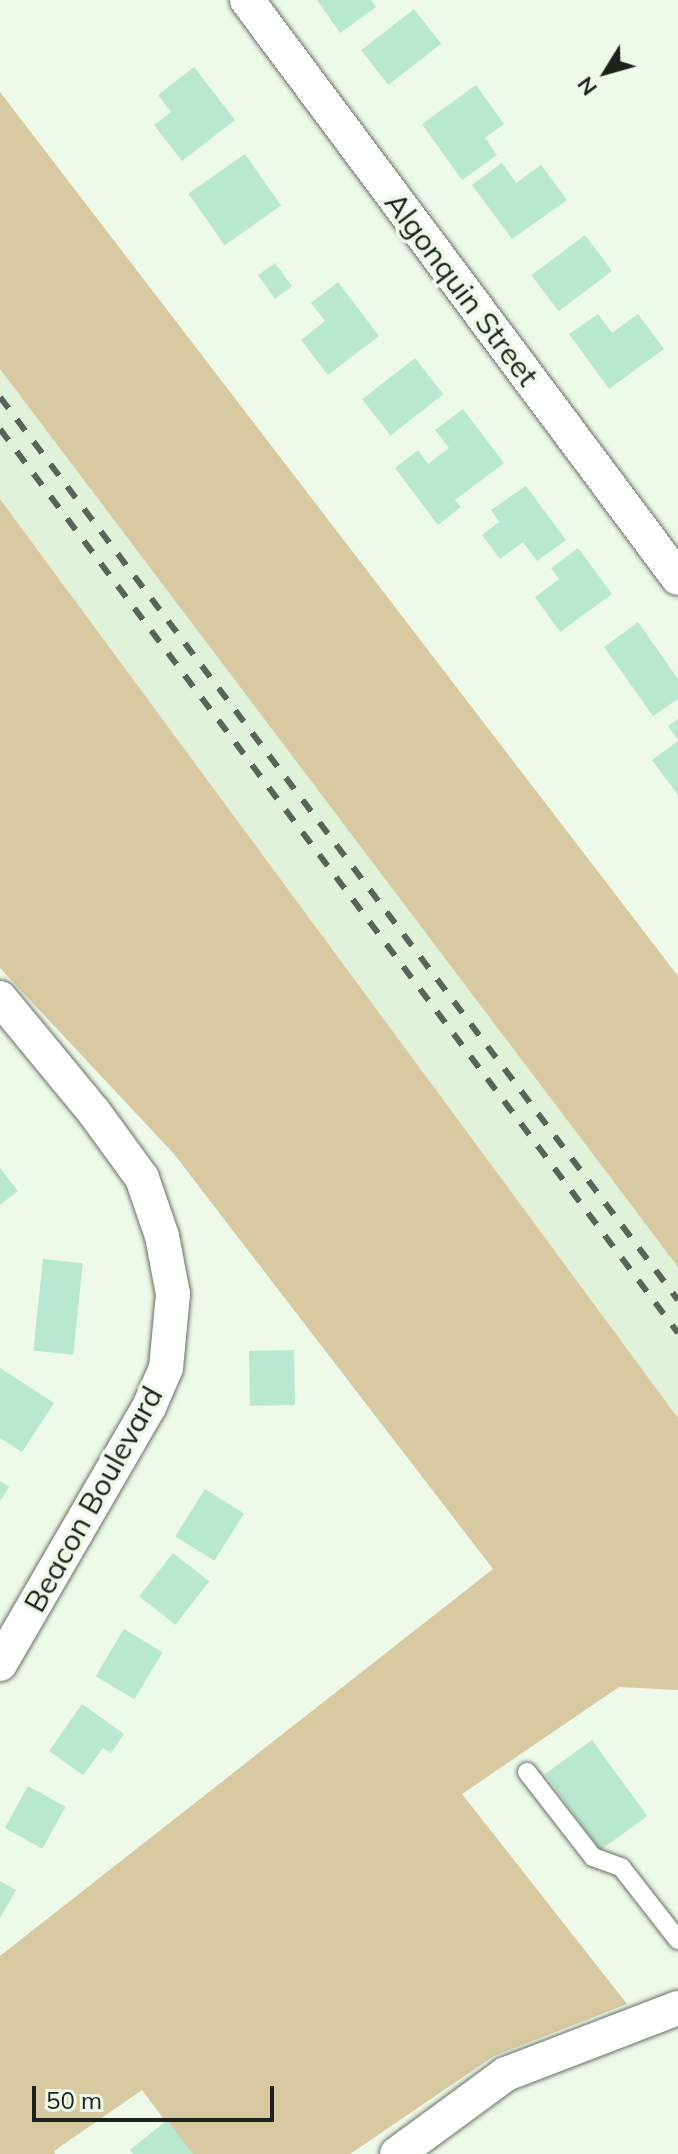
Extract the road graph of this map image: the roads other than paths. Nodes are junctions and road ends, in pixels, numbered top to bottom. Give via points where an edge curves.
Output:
1 (247, 0) edge
2 (678, 578) edge
3 (0, 998) edge
4 (0, 1664) edge
5 (527, 1772) dead end
6 (678, 1940) edge
7 (678, 2008) edge
8 (397, 2154) edge

1 - 2 street, Algonquin Street
3 - 4 street, Beacon Boulevard via 142,1178 162,1236 173,1294 166,1368 149,1407
5 - 6 lane via 593,1857 621,1867
7 - 8 street via 506,2074

